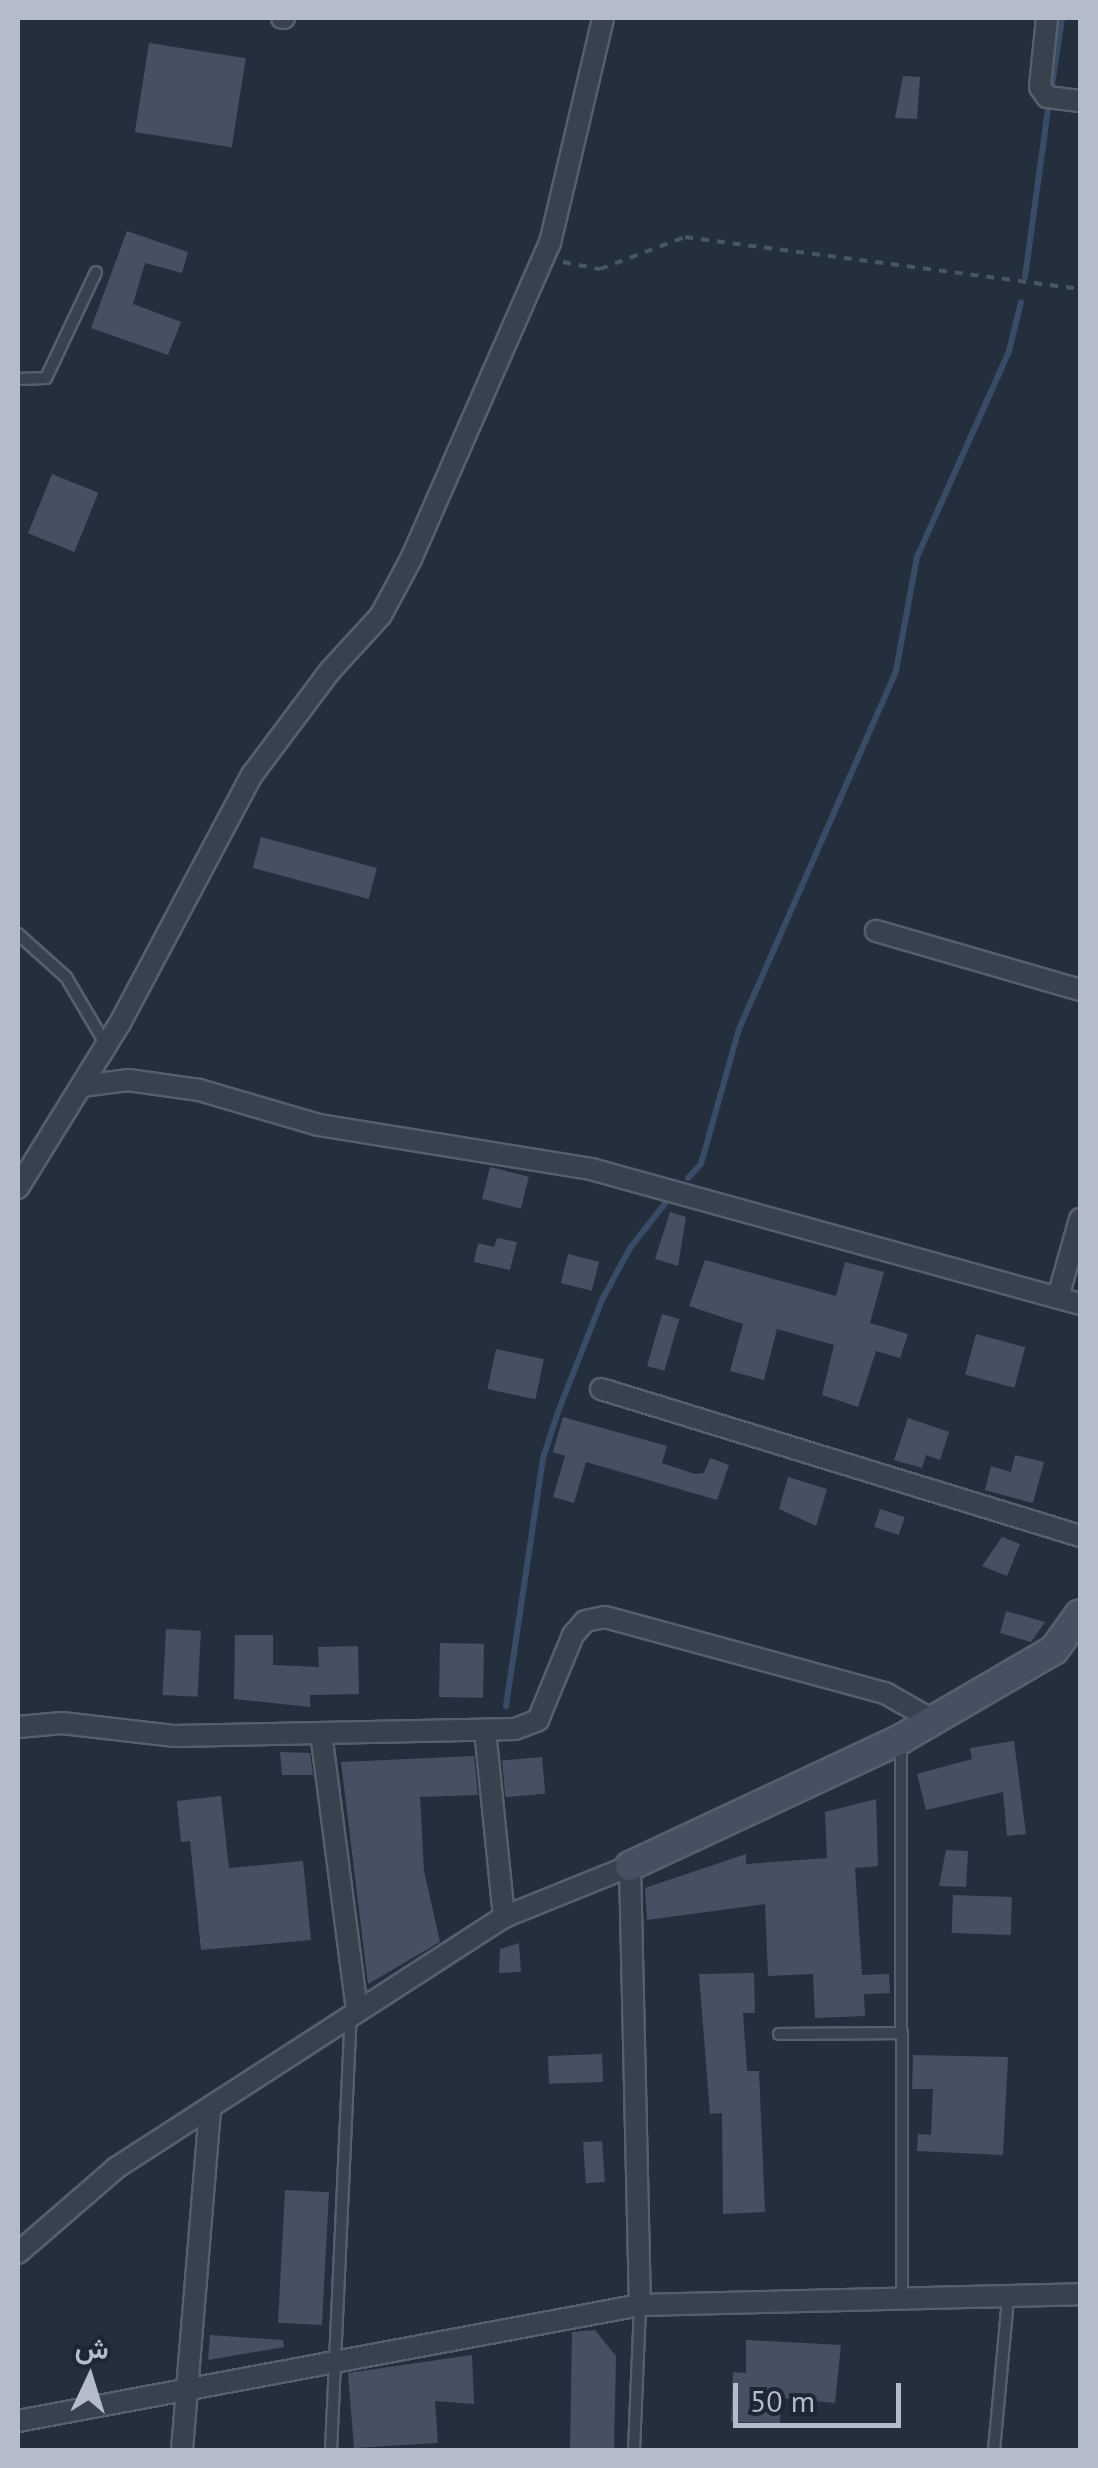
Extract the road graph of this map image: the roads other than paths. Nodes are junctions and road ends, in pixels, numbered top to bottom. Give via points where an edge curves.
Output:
1 (604, 18) edge
2 (1046, 18) edge
3 (1080, 101) edge
4 (96, 272) dead end
5 (18, 379) edge
6 (876, 931) dead end
7 (18, 934) edge
8 (1080, 990) edge
9 (106, 1046) junction
10 (82, 1086) junction
11 (18, 1188) edge
12 (1080, 1218) edge
13 (1058, 1297) junction
14 (1080, 1304) edge
15 (601, 1390) dead end
16 (1080, 1536) edge
17 (1080, 1614) edge
18 (931, 1719) junction
19 (18, 1727) edge
20 (485, 1730) junction
21 (320, 1733) junction
22 (901, 1739) junction
23 (630, 1866) junction
24 (504, 1916) junction
25 (354, 2012) junction
26 (902, 2033) junction
27 (778, 2034) dead end
28 (210, 2107) junction
29 (18, 2253) edge
30 (1080, 2294) edge
31 (1008, 2300) junction
32 (902, 2302) junction
33 (640, 2305) junction
34 (335, 2361) junction
35 (186, 2386) junction
36 (18, 2421) edge
37 (182, 2450) edge
38 (331, 2450) edge
39 (634, 2450) edge
40 (994, 2450) edge

1 - 9 street via 544,258 381,615 252,775
2 - 3 street via 1040,87 1047,97
4 - 5 lane via 46,378
6 - 8 street
7 - 9 lane via 66,977
9 - 10 street
10 - 11 street
10 - 13 street via 128,1080 198,1090 320,1125 591,1169
12 - 13 street
13 - 14 street
15 - 16 street
17 - 18 street via 1054,1650
18 - 20 street via 885,1693 605,1617 585,1622 573,1635 538,1720
18 - 22 street
19 - 21 street via 62,1723 175,1736
20 - 21 street
20 - 24 street
21 - 25 street
22 - 23 street
22 - 26 lane
23 - 24 street
23 - 33 street
24 - 25 street
25 - 28 street
25 - 34 lane
26 - 27 lane
26 - 32 lane
28 - 29 street via 116,2168
28 - 35 street
30 - 31 street
31 - 32 street
31 - 40 lane
32 - 33 street
33 - 34 street
33 - 39 lane
34 - 35 street
34 - 38 lane
35 - 36 street
35 - 37 street

